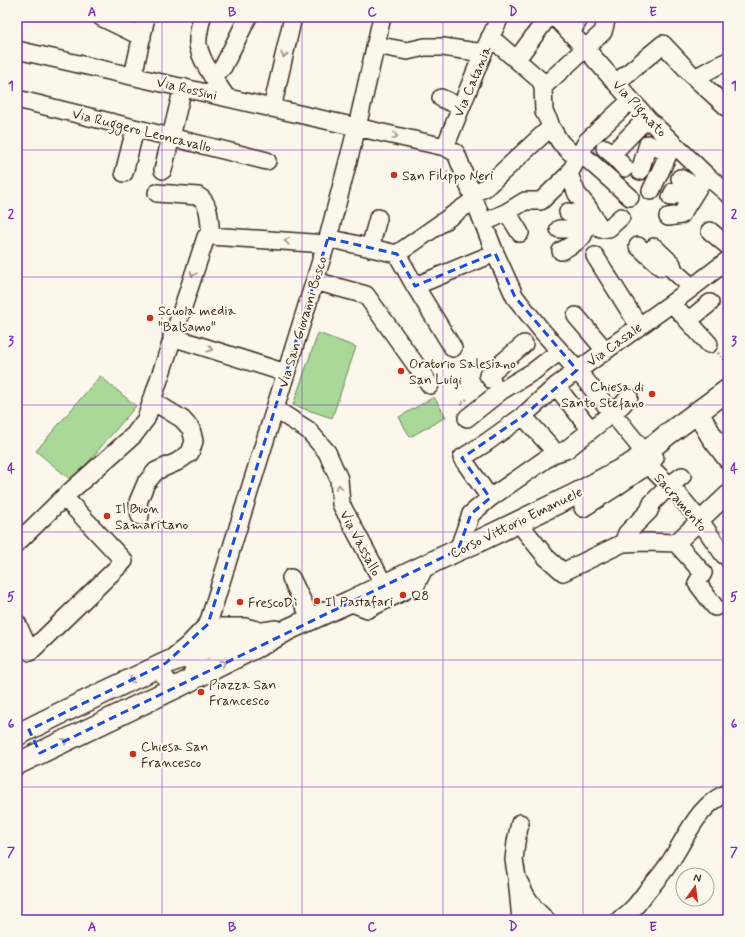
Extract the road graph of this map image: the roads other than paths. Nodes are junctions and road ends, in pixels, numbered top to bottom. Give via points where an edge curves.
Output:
1 (102, 17) edge
2 (146, 17) edge
3 (202, 17) edge
4 (248, 17) edge
5 (293, 17) edge
6 (382, 17) edge
7 (500, 17) edge
8 (548, 17) edge
9 (555, 17) edge
10 (580, 17) edge
11 (607, 17) edge
12 (571, 33) junction
13 (142, 37) junction
14 (490, 37) junction
15 (376, 45) junction
16 (585, 48) junction
17 (17, 50) edge
18 (483, 53) junction
19 (517, 59) junction
20 (728, 62) edge
21 (133, 76) junction
22 (212, 76) junction
23 (695, 78) junction
24 (616, 83) junction
25 (183, 87) junction
26 (543, 87) junction
27 (226, 97) junction
28 (441, 98) dead end
29 (17, 99) edge
30 (631, 100) junction
31 (461, 106) junction
32 (727, 106) edge
33 (272, 108) junction
34 (647, 118) junction
35 (357, 127) junction
36 (551, 127) junction
37 (135, 129) junction
38 (171, 138) junction
39 (444, 147) junction
40 (671, 148) junction
41 (575, 153) junction
42 (267, 161) dead end
43 (163, 170) dead end
44 (124, 173) dead end
45 (569, 174) junction
46 (680, 178) dead end
47 (698, 188) junction
48 (651, 191) dead end
49 (158, 193) dead end
50 (728, 194) edge
51 (473, 197) junction
52 (630, 197) dead end
53 (671, 197) dead end
54 (507, 212) junction
55 (568, 212) dead end
56 (621, 217) dead end
57 (668, 217) dead end
58 (378, 218) dead end
59 (590, 221) junction
60 (483, 223) junction
61 (559, 229) dead end
62 (710, 231) dead end
63 (520, 233) dead end
64 (208, 236) junction
65 (327, 241) junction
66 (646, 246) dead end
67 (728, 246) edge
68 (370, 248) junction
69 (561, 251) dead end
70 (495, 253) junction
71 (397, 254) junction
72 (595, 256) dead end
73 (728, 260) edge
74 (315, 281) junction
75 (415, 286) junction
76 (692, 287) junction
77 (672, 303) junction
78 (710, 303) dead end
79 (576, 316) dead end
80 (688, 321) junction
81 (640, 326) junction
82 (172, 337) junction
83 (524, 344) dead end
84 (709, 344) dead end
85 (453, 348) dead end
86 (605, 350) junction
87 (560, 351) junction
88 (577, 370) junction
89 (286, 372) junction
90 (492, 380) dead end
91 (430, 385) dead end
92 (556, 386) junction
93 (728, 390) edge
94 (629, 396) dead end
95 (151, 400) junction
96 (275, 409) junction
97 (612, 412) junction
98 (698, 413) junction
99 (523, 416) junction
100 (467, 418) dead end
101 (591, 430) junction
102 (551, 447) dead end
103 (728, 458) edge
104 (647, 459) junction
105 (676, 480) junction
106 (728, 494) edge
107 (64, 497) junction
108 (490, 498) junction
109 (583, 508) dead end
110 (140, 516) dead end
111 (700, 520) junction
112 (518, 522) junction
113 (17, 543) edge
114 (623, 543) junction
115 (676, 543) junction
116 (458, 550) junction
117 (727, 555) edge
118 (425, 566) junction
119 (703, 573) junction
120 (291, 578) dead end
121 (384, 585) junction
122 (349, 602) junction
123 (715, 607) dead end
124 (311, 619) junction
125 (17, 623) edge
126 (208, 624) junction
127 (289, 629) junction
128 (269, 632) junction
129 (202, 649) junction
130 (166, 663) junction
131 (185, 683) junction
132 (23, 732) edge
133 (40, 753) junction
134 (17, 764) edge
135 (728, 792) edge
136 (520, 823) dead end
137 (517, 878) junction
138 (521, 920) edge
139 (546, 920) edge
140 (619, 920) edge

1 - 13 street
2 - 13 street
3 - 22 street via 198,44 203,61
4 - 22 street via 223,67
5 -> 33 street
6 - 15 street, Via San Giovanni Bosco
7 - 14 street, Via Catania
8 - 19 street
9 - 12 street, Via Pignato
10 - 12 street
11 - 16 street via 603,32
12 - 16 street, Via Pignato
13 - 21 street
14 - 18 street, Via Catania
14 - 19 street
15 - 18 street via 407,51 443,47
15 - 35 street, Via San Giovanni Bosco
16 - 24 street, Via Pignato
16 - 26 street
17 - 21 street, Via Rossini
18 - 31 street, Via Catania
19 - 26 street via 541,81
20 - 23 street
21 - 25 street, Via Rossini
22 - 27 street
23 - 24 street via 663,44
23 - 32 street
24 - 30 street, Via Pignato
25 - 27 street, Via Rossini
25 - 38 street
26 - 36 street via 544,112
27 - 33 street, Via Rossini
28 - 31 street
29 - 37 street, Via Ruggero Leoncavallo
30 - 34 street, Via Pignato
30 - 41 street
31 - 39 street, Via Catania
33 - 35 street, Via Rossini
34 - 40 street, Via Pignato
34 - 40 street via 608,151 632,170 648,144
35 -> 39 street, Via Rossini
35 - 65 street, Via San Giovanni Bosco
36 - 41 street via 560,142
36 - 51 street
37 - 38 street, Via Ruggero Leoncavallo
37 - 44 street
38 - 42 street, Via Ruggero Leoncavallo
38 - 43 street
39 - 51 street, Sacramento via 456,153
40 - 47 street, Via Pignato
40 - 48 street
41 - 45 street
41 - 52 street via 585,157
45 - 54 street via 541,202 525,201
45 - 59 street
46 - 47 street
47 - 50 street, Via Pignato
47 - 53 street via 674,191
47 - 57 street via 681,215
49 - 64 street via 198,196 203,199 207,206
51 - 60 street, Sacramento
51 - 71 street
54 - 60 street
54 - 63 street
55 - 59 street
56 - 59 street via 609,228
58 - 68 street
59 - 61 street via 577,229
59 - 69 street via 582,238
60 - 70 street, Sacramento
62 - 67 street
65 -> 64 street
64 -> 82 street
65 - 68 street
65 - 74 street, Via San Giovanni Bosco
66 - 76 street via 665,270 674,271
68 - 71 street
70 - 75 street
70 - 87 street, Sacramento via 515,297
71 - 75 street
72 - 81 street
73 - 76 street, Via Casale
74 - 89 street, Via San Giovanni Bosco
74 - 91 street via 366,295
75 - 85 street
76 - 77 street, Via Casale
77 - 80 street
77 - 81 street, Via Casale
78 - 80 street
79 - 86 street
80 - 84 street
81 - 86 street, Via Casale
82 -> 89 street
82 - 95 street
83 - 90 street via 488,375
86 - 88 street, Via Casale
87 - 88 street, Sacramento
87 - 100 street via 534,371 500,391
88 - 92 street, Via Casale
88 - 97 street, Sacramento
89 - 96 street, Via San Giovanni Bosco
92 - 99 street, Via Casale
92 - 101 street
93 - 98 main road, Corso Vittorio Emanuele
94 - 97 street
95 - 107 street via 146,418 134,435
95 - 110 street via 182,419 191,429 194,441 190,453 156,471 146,483 138,502
121 -> 96 street, Via Vassallo via 341,504 339,479 327,452 308,430
96 - 126 street, Via San Giovanni Bosco
97 - 101 street
97 - 104 street, Sacramento
98 - 103 main road
98 - 104 main road, Corso Vittorio Emanuele via 668,434
99 - 102 street
99 - 108 street, Via Casale via 462,458
101 - 108 street via 566,450 553,454
104 - 105 street, Sacramento
104 - 109 street via 616,487
104 - 112 main road, Corso Vittorio Emanuele via 633,463
105 - 111 street, Sacramento
105 - 114 street via 626,533
106 - 111 street
107 - 113 street
107 - 125 street via 124,561 30,652
108 - 116 street via 471,514
111 - 115 street
111 - 117 street, Sacramento
112 - 114 street via 546,558 563,572
112 - 116 main road, Corso Vittorio Emanuele
114 - 115 street
115 - 119 street
116 - 118 main road, Corso Vittorio Emanuele
117 - 119 street
118 - 121 main road, Corso Vittorio Emanuele
118 - 122 street via 416,585 368,609
119 - 123 street via 697,583
120 - 124 street
121 - 122 main road, Corso Vittorio Emanuele
122 - 124 main road, Corso Vittorio Emanuele
124 - 127 main road, Corso Vittorio Emanuele
126 - 128 street
126 - 129 street, Via San Giovanni Bosco
126 - 130 street
127 - 128 main road
131 -> 127 main road
128 - 129 main road via 238,637
129 - 130 main road
129 - 131 street, Via San Giovanni Bosco via 197,664
130 - 131 street via 163,669 168,682 174,685
130 -> 132 main road
133 -> 131 main road
132 - 133 street
133 - 134 main road
135 - 140 street via 708,804 661,875 633,908
136 - 137 street via 514,860
137 - 138 street
137 - 139 street via 534,908

